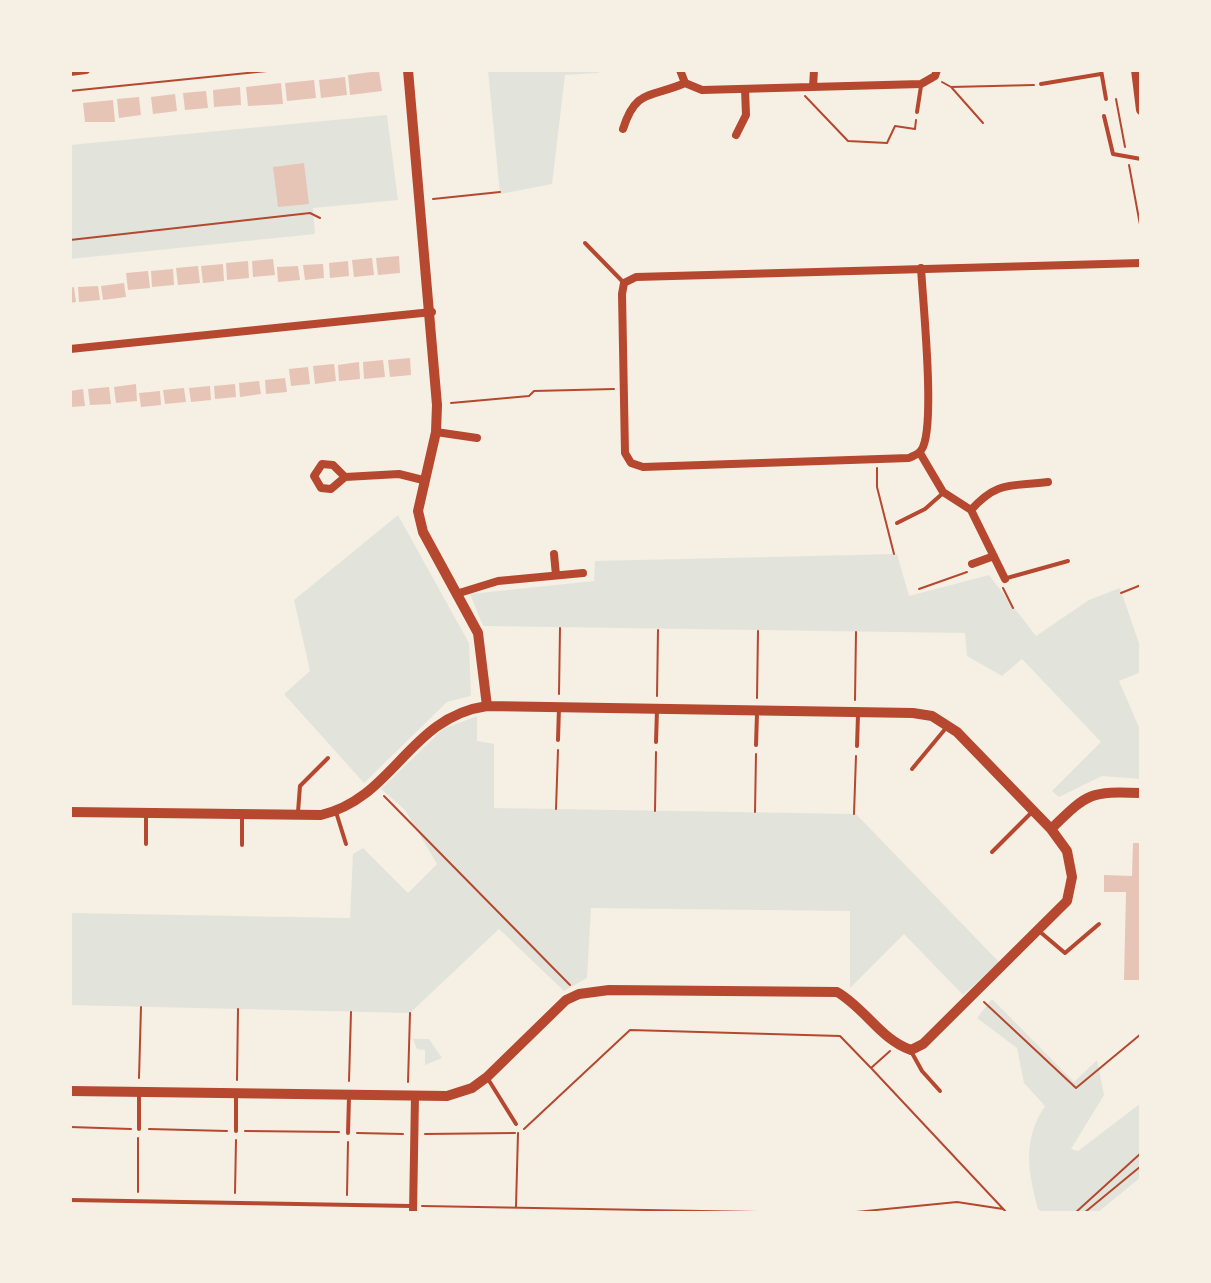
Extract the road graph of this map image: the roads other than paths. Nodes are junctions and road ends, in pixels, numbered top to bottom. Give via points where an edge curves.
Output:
1 (86, 70) edge
2 (408, 70) edge
3 (680, 70) edge
4 (814, 70) edge
5 (1136, 70) edge
6 (70, 72) edge
7 (1101, 72) edge
8 (936, 73) edge
9 (685, 83) junction
10 (921, 84) junction
11 (1041, 84) road end
12 (809, 87) junction
13 (745, 89) junction
14 (1106, 99) dead end
15 (1141, 110) edge
16 (917, 112) road end
17 (1104, 116) dead end
18 (623, 129) dead end
19 (736, 135) dead end
20 (1141, 159) edge
21 (585, 243) dead end
22 (1141, 263) edge
23 (921, 268) junction
24 (624, 283) junction
25 (432, 312) junction
26 (70, 349) edge
27 (436, 432) junction
28 (477, 438) dead end
29 (920, 453) junction
30 (345, 477) dead end
31 (423, 480) junction
32 (1048, 482) dead end
33 (943, 492) junction
34 (971, 510) junction
35 (897, 523) dead end
36 (554, 554) dead end
37 (994, 556) junction
38 (1068, 561) dead end
39 (972, 564) road end
40 (583, 573) dead end
41 (556, 575) junction
42 (1005, 579) joint
43 (456, 594) junction
44 (487, 706) junction
45 (559, 707) junction
46 (657, 709) junction
47 (757, 711) junction
48 (856, 713) junction
49 (948, 726) junction
50 (558, 740) road end
51 (656, 742) road end
52 (756, 745) road end
53 (857, 746) road end
54 (328, 758) dead end
55 (912, 769) dead end
56 (1141, 793) edge
57 (1033, 811) junction
58 (70, 812) edge
59 (336, 812) junction
60 (146, 813) junction
61 (242, 814) junction
62 (298, 815) junction
63 (1051, 829) junction
64 (146, 844) dead end
65 (346, 844) dead end
66 (242, 845) dead end
67 (992, 852) dead end
68 (1099, 924) dead end
69 (1039, 931) junction
70 (911, 1050) junction
71 (487, 1077) junction
72 (70, 1091) edge
73 (940, 1091) dead end
74 (139, 1092) junction
75 (236, 1093) junction
76 (349, 1095) junction
77 (411, 1096) junction
78 (516, 1124) road end
79 (139, 1129) road end
80 (236, 1131) road end
81 (348, 1133) road end
82 (70, 1200) edge
83 (413, 1209) edge

1 - 6 street
2 - 25 street
3 - 9 street
4 - 12 street
5 - 15 street
7 - 11 lane
7 - 14 lane
8 - 10 street
9 - 13 street via 702,90
9 - 18 street via 636,101
10 - 12 street
10 - 16 lane
12 - 13 street
13 - 19 street via 746,115
17 - 20 lane via 1113,154
21 - 24 lane
22 - 23 street
23 - 24 street via 636,277
23 - 29 street via 927,404
24 - 29 street via 625,453 631,463 643,467 909,458
25 - 26 street
25 - 27 street
27 - 28 street
27 - 31 street
29 - 33 street
30 - 31 street via 399,474
31 - 43 street via 418,511 423,532
32 - 34 street via 1006,484
33 - 34 street
33 - 35 lane via 925,509
34 - 37 street
36 - 41 street
37 - 39 street
37 - 42 street
38 - 42 lane
40 - 41 street
41 - 43 street via 498,581
43 - 44 street via 478,633
44 - 45 street
44 - 59 street via 460,710 441,721 359,801
45 - 46 street
45 - 50 lane
46 - 47 street
46 - 51 lane
47 - 48 street
47 - 52 lane
48 - 49 street via 913,713
48 - 53 lane
49 - 55 lane
49 - 57 street
54 - 62 lane via 300,786
56 - 63 street via 1100,792 1082,798
57 - 63 street
57 - 67 lane
58 - 60 street
59 - 62 street
59 - 65 lane
60 - 61 street
60 - 64 lane
61 - 62 street
61 - 66 lane
63 - 69 street via 1067,851 1072,877 1067,901
68 - 69 lane via 1065,953
69 - 70 street
70 - 71 street via 897,1045 856,1002 837,992 609,990 579,994 552,1012
70 - 73 lane
71 - 77 street via 447,1096
71 - 78 lane
72 - 74 street
74 - 75 street
74 - 79 lane
75 - 76 street
75 - 80 lane
76 - 77 street
76 - 81 lane
77 - 83 street
82 - 83 lane

